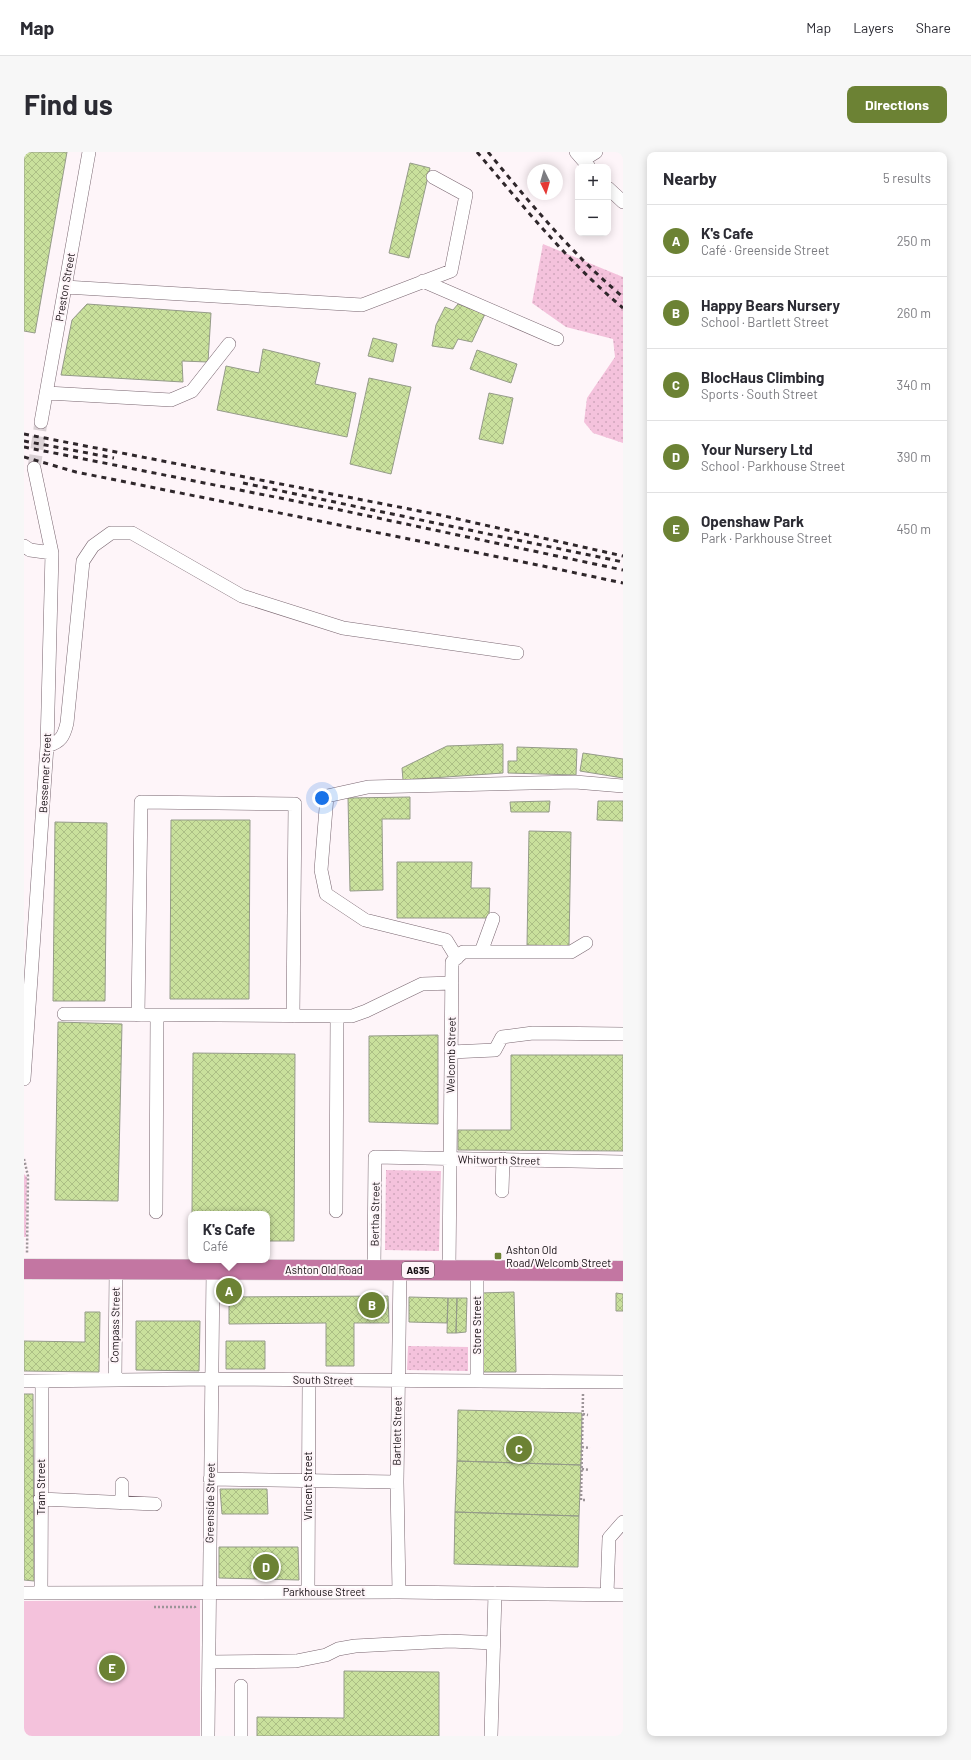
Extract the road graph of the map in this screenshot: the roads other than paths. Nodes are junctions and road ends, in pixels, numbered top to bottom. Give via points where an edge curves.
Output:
1 (89, 152) edge
2 (596, 152) edge
3 (583, 160) edge
4 (433, 177) dead end
5 (611, 191) edge
6 (623, 202) edge
7 (423, 281) junction
8 (65, 287) junction
9 (557, 339) dead end
10 (229, 344) dead end
11 (47, 393) junction
12 (41, 422) tunnel mouth
13 (34, 468) tunnel mouth
14 (24, 546) edge
15 (52, 553) junction
16 (517, 653) dead end
17 (47, 746) junction
18 (623, 786) edge
19 (493, 920) dead end
20 (586, 943) dead end
21 (481, 952) junction
22 (457, 958) junction
23 (452, 983) junction
24 (64, 1014) dead end
25 (138, 1015) junction
26 (158, 1015) junction
27 (293, 1016) junction
28 (337, 1016) junction
29 (623, 1034) edge
30 (451, 1052) junction
31 (24, 1079) edge
32 (375, 1157) joint
33 (450, 1159) junction
34 (503, 1159) junction
35 (623, 1162) edge
36 (502, 1191) dead end
37 (336, 1211) dead end
38 (156, 1212) dead end
39 (25, 1261) edge
40 (116, 1269) junction
41 (213, 1269) junction
42 (374, 1270) junction
43 (400, 1270) junction
44 (449, 1270) junction
45 (477, 1270) junction
46 (623, 1271) edge
47 (212, 1379) junction
48 (115, 1380) junction
49 (309, 1380) junction
50 (24, 1381) edge
51 (42, 1381) junction
52 (398, 1381) junction
53 (477, 1381) junction
54 (623, 1382) edge
55 (210, 1479) junction
56 (308, 1480) junction
57 (397, 1482) junction
58 (122, 1484) dead end
59 (40, 1499) junction
60 (122, 1503) junction
61 (155, 1504) dead end
62 (623, 1522) edge
63 (308, 1592) junction
64 (399, 1592) junction
65 (24, 1593) edge
66 (41, 1593) junction
67 (209, 1593) junction
68 (495, 1593) junction
69 (607, 1594) junction
70 (623, 1595) edge
71 (493, 1643) junction
72 (209, 1662) junction
73 (241, 1686) dead end
74 (208, 1736) edge
75 (241, 1736) edge
76 (491, 1736) edge

1 - 8 street, Preston Street
2 - 3 street
4 - 7 street via 466,195 451,270
5 - 6 street
7 - 8 street via 362,304
7 - 9 street
8 - 11 street, Preston Street
10 - 11 street via 192,391 171,400
11 - 12 street, Preston Street
13 - 15 street, Bessemer Street
14 - 15 street via 30,550
15 - 17 street, Bessemer Street
16 - 17 street via 343,628 242,596 132,534 111,533 93,546 83,561 68,722 65,733 57,743
17 - 31 street, Bessemer Street
18 - 22 street via 575,782 368,787 327,796 321,870 326,894 365,920 446,940
19 - 21 street
20 - 21 street via 571,952
21 - 22 street via 463,952
22 - 23 street, Welcomb Street via 452,962
23 - 28 street via 422,984 366,1011 352,1016
23 - 30 street, Welcomb Street
24 - 25 street
25 - 26 street
25 - 27 street via 141,802 295,804
26 - 27 street
26 - 38 street
27 - 28 street
28 - 37 street
29 - 30 street via 533,1033 502,1037 495,1050
30 - 33 street, Welcomb Street
32 - 33 street, Whitworth Street
32 - 42 street, Bertha Street
33 - 34 street, Whitworth Street
33 - 44 street, Welcomb Street
34 - 35 street, Whitworth Street
34 - 36 street
39 - 40 highway, Ashton Old Road / A635
40 - 41 highway, Ashton Old Road / A635
40 - 48 street, Compass Street
41 - 42 highway, Ashton Old Road / A635
41 - 47 street, Greenside Street
42 - 43 highway, Ashton Old Road / A635
43 - 44 highway, Ashton Old Road / A635
43 - 52 street, Bartlett Street
44 - 45 highway, Ashton Old Road / A635
45 - 46 highway, Ashton Old Road / A635
45 - 53 street, Store Street
47 - 48 street, South Street
47 - 49 street, South Street
47 - 55 street, Greenside Street
48 - 51 street, South Street
49 - 52 street, South Street
49 - 56 street, Vincent Street
50 - 51 street, South Street
51 - 59 street, Tram Street
52 - 53 street, South Street
52 - 57 street, Bartlett Street
53 - 54 street, South Street
55 - 56 street
55 - 67 street, Greenside Street
56 - 57 street
56 - 63 street, Vincent Street
57 - 64 street, Bartlett Street
58 - 60 street
59 - 60 street
59 - 66 street, Tram Street
60 - 61 street
62 - 69 street via 609,1538
63 - 64 street, Parkhouse Street
63 - 67 street, Parkhouse Street
64 - 68 street, Parkhouse Street
65 - 66 street, Parkhouse Street
66 - 67 street, Parkhouse Street
67 - 72 street, Greenside Street
68 - 69 street, Parkhouse Street
68 - 71 street
69 - 70 street, Parkhouse Street
71 - 72 street via 450,1641 355,1646 296,1661
71 - 76 street
72 - 74 street, Greenside Street
73 - 75 street

